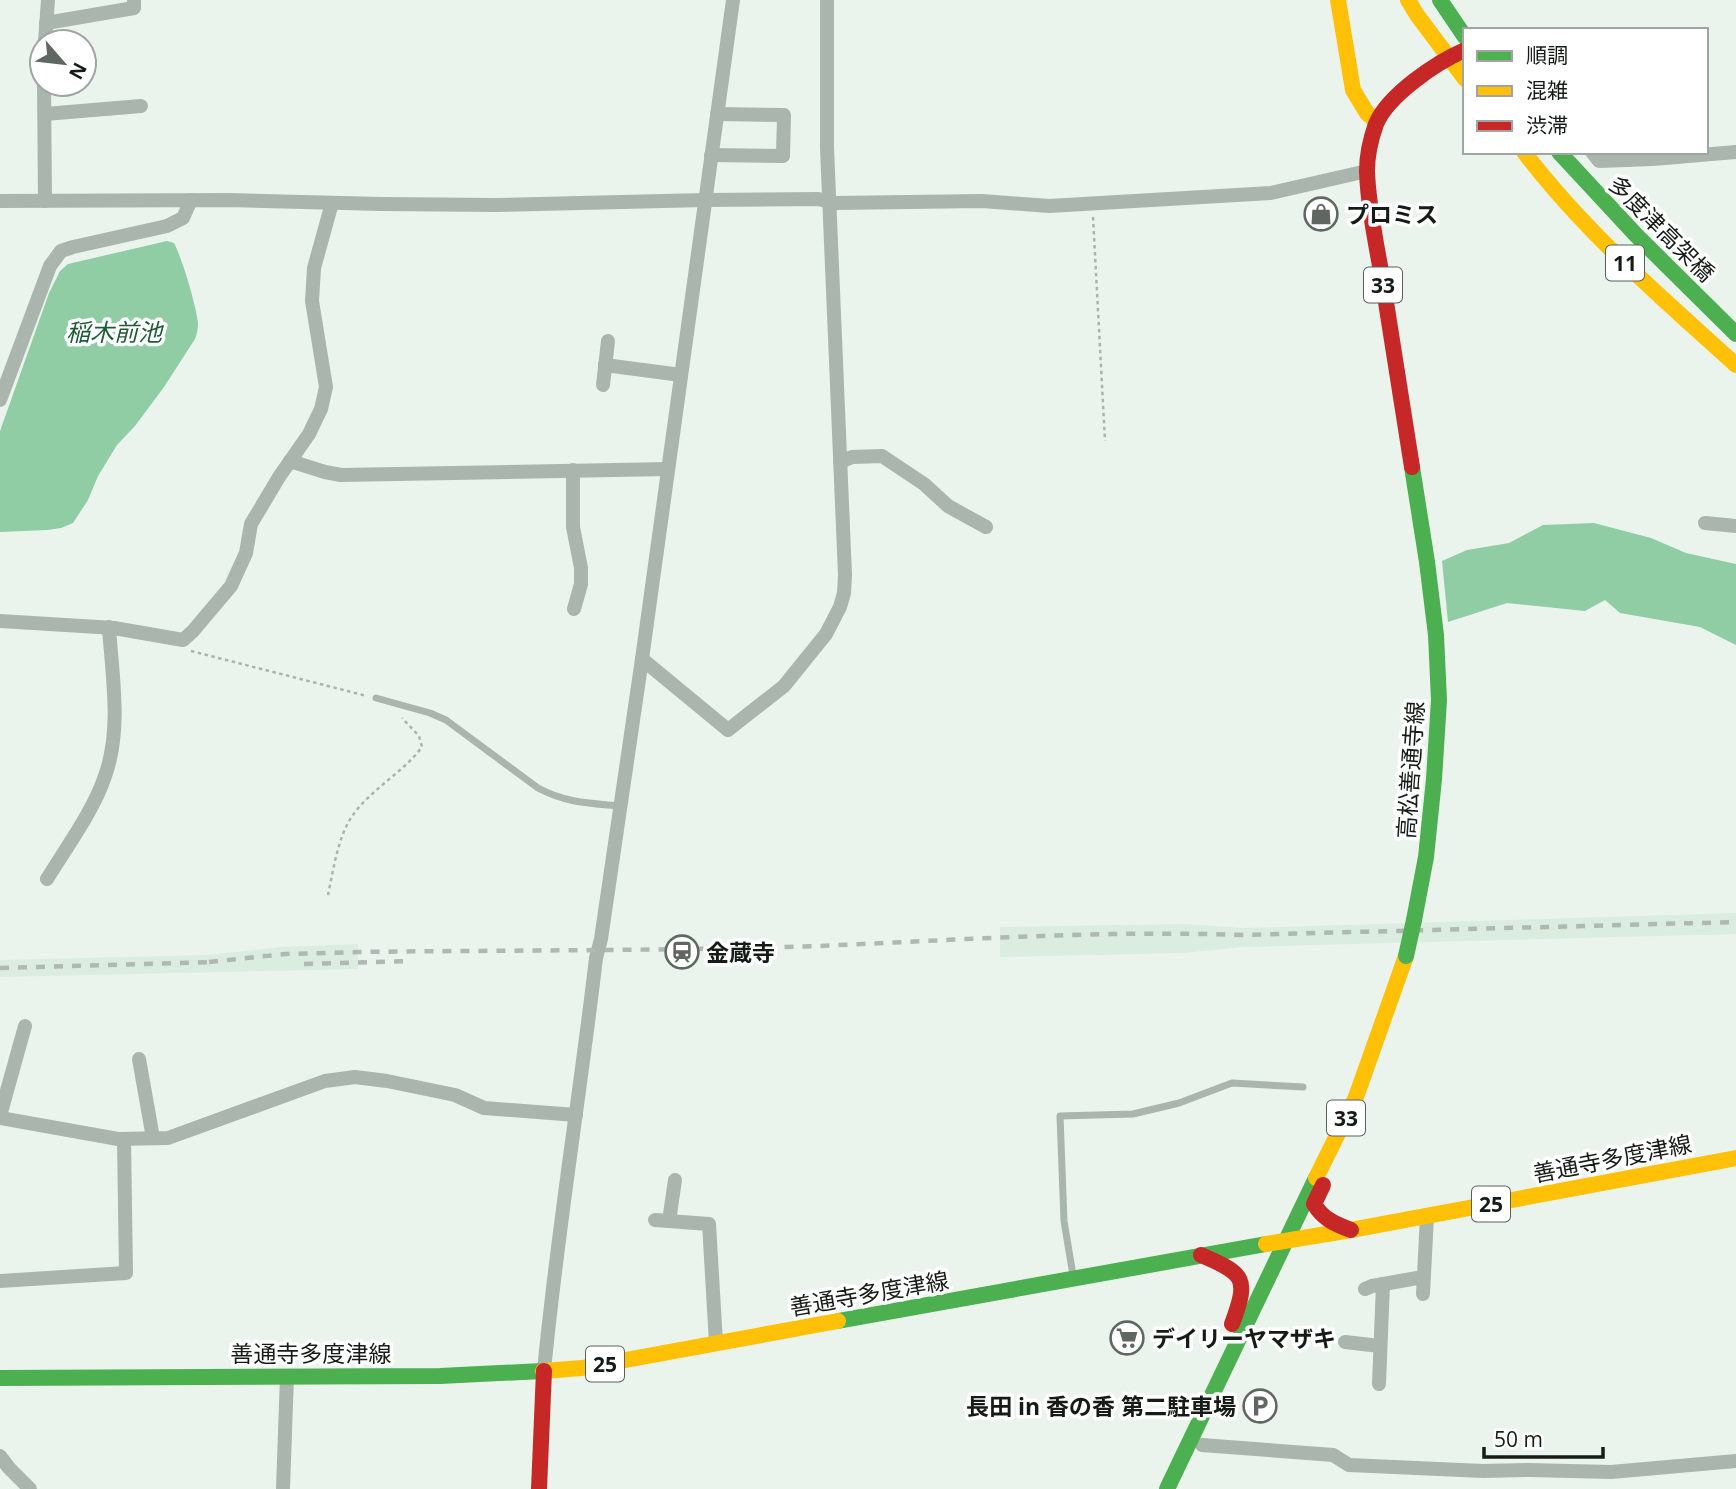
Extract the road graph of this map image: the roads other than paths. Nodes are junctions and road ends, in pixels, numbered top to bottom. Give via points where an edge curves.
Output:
1 (48, 0) edge
2 (134, 0) edge
3 (733, 0) edge
4 (827, 0) edge
5 (1338, 0) edge
6 (1408, 0) edge
7 (1440, 0) edge
8 (46, 23) junction
9 (46, 28) edge
10 (1463, 34) edge
11 (1463, 51) edge
12 (1448, 57) junction
13 (1463, 76) edge
14 (44, 98) edge
15 (141, 106) dead end
16 (45, 114) junction
17 (717, 114) junction
18 (1377, 122) junction
19 (1736, 152) edge
20 (1526, 154) edge
21 (1561, 154) edge
22 (1569, 154) edge
23 (1594, 154) edge
24 (711, 155) junction
25 (1367, 171) junction
26 (1540, 173) junction
27 (191, 200) junction
28 (705, 200) junction
29 (0, 201) edge
30 (45, 201) junction
31 (830, 202) junction
32 (332, 203) junction
33 (1714, 291) dead end
34 (1736, 334) edge
35 (608, 341) dead end
36 (1711, 363) dead end
37 (605, 365) junction
38 (1736, 365) edge
39 (681, 375) junction
40 (603, 386) dead end
41 (0, 400) edge
42 (290, 461) junction
43 (840, 462) junction
44 (668, 468) junction
45 (573, 470) junction
46 (1705, 523) dead end
47 (1736, 526) edge
48 (986, 527) dead end
49 (574, 609) dead end
50 (0, 621) edge
51 (109, 627) junction
52 (642, 659) junction
53 (376, 698) road end
54 (620, 806) junction
55 (47, 879) dead end
56 (25, 1026) dead end
57 (139, 1059) dead end
58 (1303, 1087) dead end
59 (1356, 1097) junction
60 (576, 1115) junction
61 (0, 1117) edge
62 (153, 1138) junction
63 (124, 1139) junction
64 (1736, 1158) edge
65 (675, 1180) dead end
66 (1427, 1216) junction
67 (1351, 1230) junction
68 (1286, 1241) junction
69 (1245, 1248) junction
70 (1201, 1255) junction
71 (1269, 1274) junction
72 (1423, 1277) junction
73 (1074, 1280) junction
74 (0, 1281) edge
75 (1382, 1284) junction
76 (1366, 1289) dead end
77 (1423, 1294) dead end
78 (1346, 1342) dead end
79 (716, 1343) junction
80 (1380, 1346) junction
81 (544, 1371) junction
82 (287, 1376) junction
83 (0, 1378) edge
84 (1379, 1384) dead end
85 (1209, 1401) junction
86 (1202, 1445) dead end
87 (0, 1456) edge
88 (1736, 1461) edge
89 (30, 1489) edge
90 (283, 1489) edge
91 (539, 1489) edge
92 (1167, 1489) edge

1 - 8 street
2 - 8 street via 134,8
3 - 17 street
4 - 31 street
5 - 18 main road via 1353,90
6 - 12 main road
7 - 10 main road
8 - 9 street
11 - 12 main road, 高松善通寺線 / 33
12 - 13 main road
12 - 18 main road, 高松善通寺線 / 33 via 1410,84
14 - 16 street
15 - 16 street
16 - 30 street
17 - 24 street
17 - 24 street via 784,115 783,156
18 - 25 main road, 高松善通寺線 / 33
19 - 23 street via 1599,160
20 - 26 main road, 11
21 - 34 main road, 多度津高架橋 / 11
22 - 33 main road
24 - 28 street
25 - 31 street via 1271,192 1093,204
25 - 59 main road, 高松善通寺線 / 33, bridge via 1427,562 1440,700 1426,857 1414,920 1406,956
26 - 36 main road via 1593,246
26 - 38 main road, 11 via 1614,253
27 - 30 street
27 - 32 street
27 - 41 street via 183,218 167,226 61,251 50,266
28 - 31 street
28 - 32 street
28 - 39 street
29 - 30 street
31 - 43 street
32 - 42 street via 314,268 312,301 326,387 321,409
35 - 37 street
37 - 39 street
37 - 40 street
39 - 44 street
42 - 45 street via 341,475
42 - 51 street via 251,524 246,553 230,586 193,631 183,640
43 - 48 street via 882,456 948,506
43 - 52 street via 844,593 826,634 784,686 728,730
44 - 45 street
44 - 52 street
45 - 49 street via 573,527 581,568
46 - 47 street
50 - 51 street
51 - 55 street via 114,706 110,758 98,795
52 - 54 street
53 - 54 lane via 446,720 554,796
54 - 60 street
56 - 61 street
57 - 62 street
58 - 73 lane via 1232,1083 1133,1114 1060,1116 1064,1221
59 - 67 main road via 1350,1126 1314,1204 1329,1222
59 - 68 main road, 高松善通寺線 / 33
60 - 62 street via 484,1108 454,1095 355,1077 325,1081 168,1138
60 - 81 street
61 - 63 street
62 - 63 street
63 - 74 street via 126,1273
64 - 66 main road, 善通寺多度津線 / 25
65 - 79 street via 662,1220 709,1224 717,1258
66 - 67 main road, 善通寺多度津線 / 25
66 - 72 street
67 - 68 main road, 善通寺多度津線 / 25
68 - 69 main road, 善通寺多度津線 / 25
68 - 71 main road, 高松善通寺線 / 33
69 - 70 main road, 善通寺多度津線 / 25
69 - 71 main road via 1265,1257
70 - 73 main road, 善通寺多度津線 / 25
70 - 85 main road via 1227,1266 1239,1275 1243,1286 1211,1377
71 - 85 main road, 高松善通寺線 / 33
72 - 75 street
72 - 77 street
73 - 79 main road, 善通寺多度津線 / 25
75 - 76 street
75 - 80 street
78 - 80 street
79 - 81 main road, 善通寺多度津線 / 25
80 - 84 street
81 - 82 main road, 善通寺多度津線 / 25
81 - 91 main road
82 - 83 main road, 善通寺多度津線 / 25
82 - 90 street
85 - 92 main road, 高松善通寺線 / 33
86 - 88 street via 1333,1455 1349,1465 1483,1471 1611,1472
87 - 89 street

